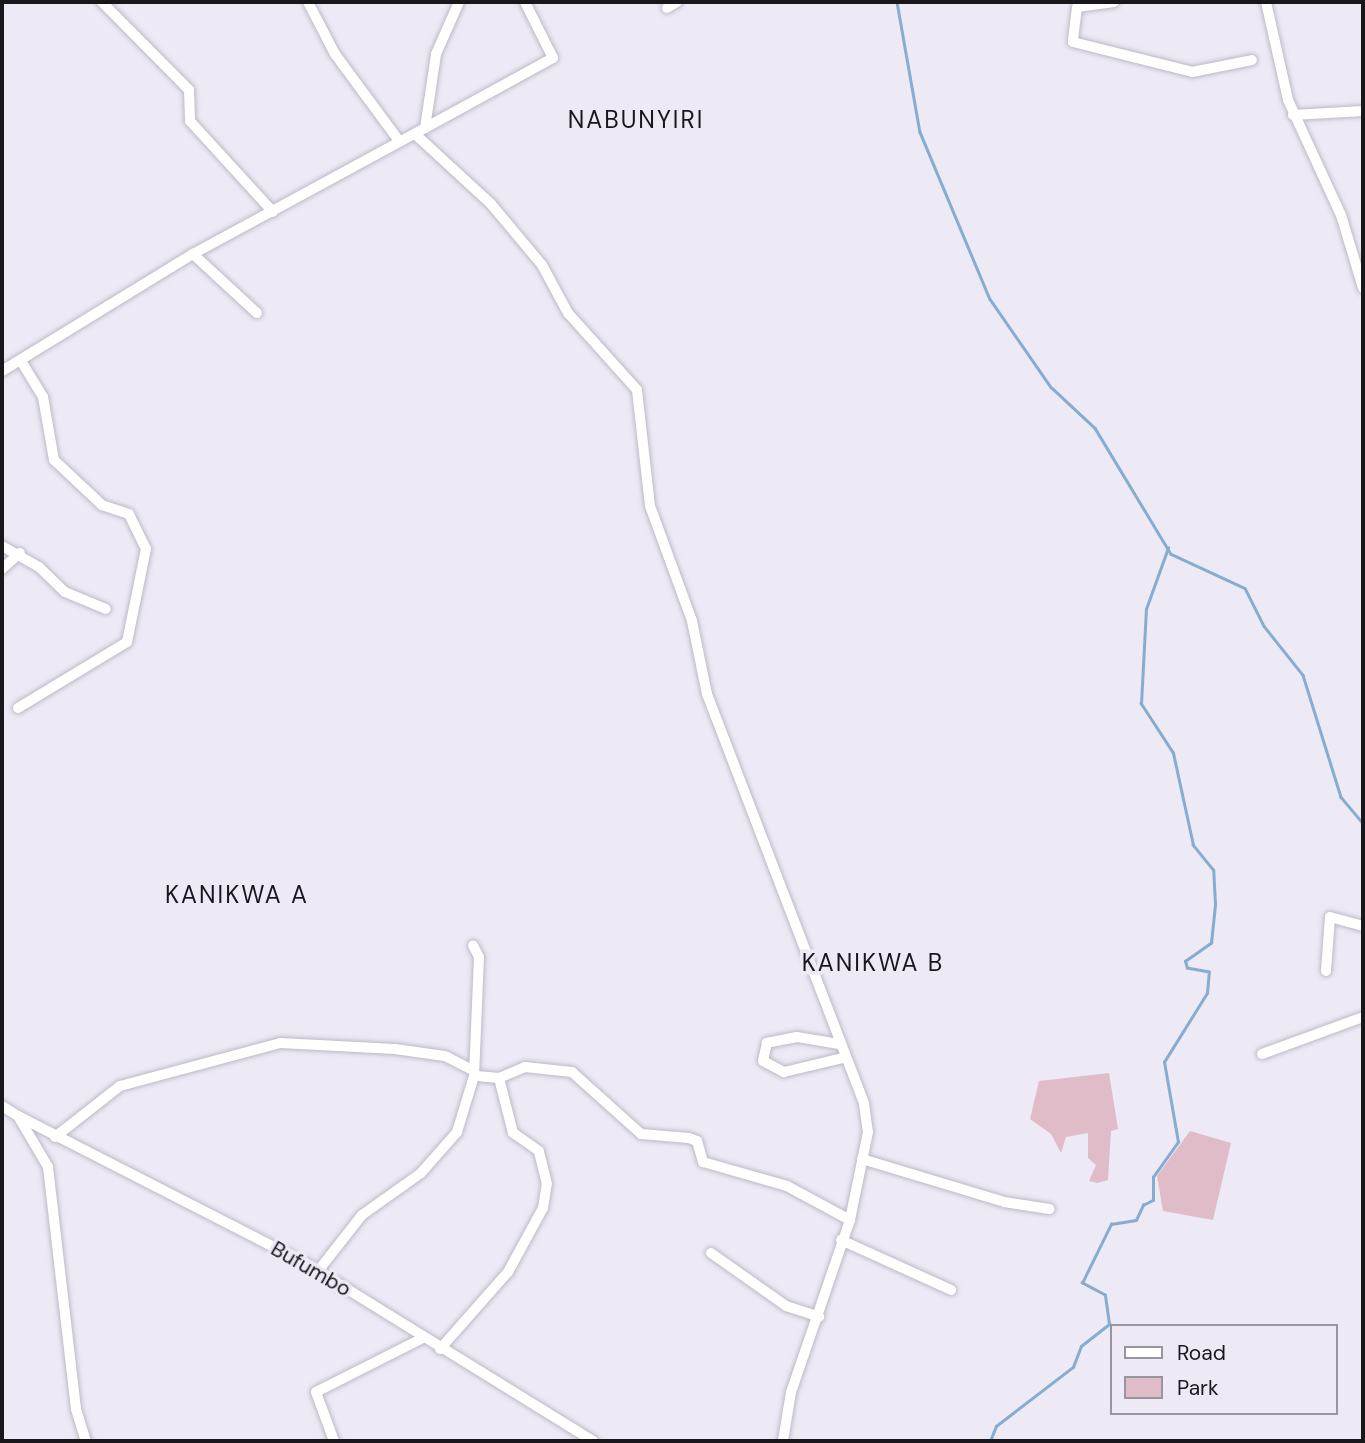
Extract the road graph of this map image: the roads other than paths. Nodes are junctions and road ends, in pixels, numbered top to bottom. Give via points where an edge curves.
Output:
1 (102, 2) edge
2 (308, 2) edge
3 (459, 2) edge
4 (524, 2) edge
5 (677, 2) edge
6 (1114, 2) edge
7 (1266, 2) edge
8 (667, 8) dead end
9 (1252, 61) dead end
10 (1363, 111) edge
11 (1293, 115) junction
12 (425, 128) junction
13 (415, 134) junction
14 (397, 138) junction
15 (273, 212) junction
16 (193, 254) junction
17 (1363, 288) edge
18 (257, 313) dead end
19 (21, 361) junction
20 (2, 371) edge
21 (2, 546) edge
22 (20, 553) junction
23 (2, 569) edge
24 (106, 609) dead end
25 (18, 708) dead end
26 (1363, 926) edge
27 (473, 946) dead end
28 (1326, 971) dead end
29 (1363, 1017) edge
30 (839, 1044) junction
31 (1262, 1054) dead end
32 (843, 1058) junction
33 (473, 1073) junction
34 (499, 1078) junction
35 (2, 1106) edge
36 (19, 1116) junction
37 (55, 1137) junction
38 (862, 1159) junction
39 (1049, 1209) dead end
40 (850, 1220) junction
41 (841, 1240) junction
42 (711, 1252) dead end
43 (318, 1271) junction
44 (951, 1290) dead end
45 (819, 1317) junction
46 (423, 1338) junction
47 (440, 1349) junction
48 (85, 1440) edge
49 (334, 1441) edge
50 (593, 1441) edge
51 (783, 1441) edge

1 - 15 street via 189,90 191,121
2 - 14 street via 335,54
3 - 12 street via 436,54
4 - 12 street via 553,58
5 - 8 street
6 - 9 street via 1077,7 1073,42 1192,72
7 - 11 street
10 - 11 street
11 - 17 street via 1341,215
12 - 13 street
13 - 14 street
13 - 30 street via 491,204 542,265 569,313 637,390 650,506 692,621 707,694
14 - 15 street
15 - 16 street
16 - 18 street
16 - 19 street
19 - 20 street
19 - 25 street via 43,397 54,460 102,505 129,514 146,549 127,642
21 - 22 street
22 - 23 street
22 - 24 street via 65,592
26 - 28 street via 1330,918
27 - 33 street via 479,1017
29 - 31 street
30 - 32 street
30 - 32 street via 797,1037 771,1042 763,1061 784,1072
32 - 38 street via 867,1115
33 - 34 street
33 - 37 street via 445,1056 280,1043 120,1086
33 - 43 street via 457,1132 421,1173 362,1215
34 - 40 street via 524,1067 572,1072 641,1134 697,1141 703,1162 787,1185
34 - 47 street via 513,1133 539,1152 546,1168 543,1208 508,1272
35 - 36 street, Bufumbo
36 - 37 street, Bufumbo
36 - 48 street via 48,1167
37 - 43 street, Bufumbo
38 - 39 street via 1004,1202
38 - 40 street
40 - 41 street
41 - 44 street
41 - 45 street
42 - 45 street via 786,1306
43 - 46 street, Bufumbo
45 - 51 street via 791,1392
46 - 47 street, Bufumbo
46 - 49 street via 316,1392
47 - 50 street, Bufumbo

